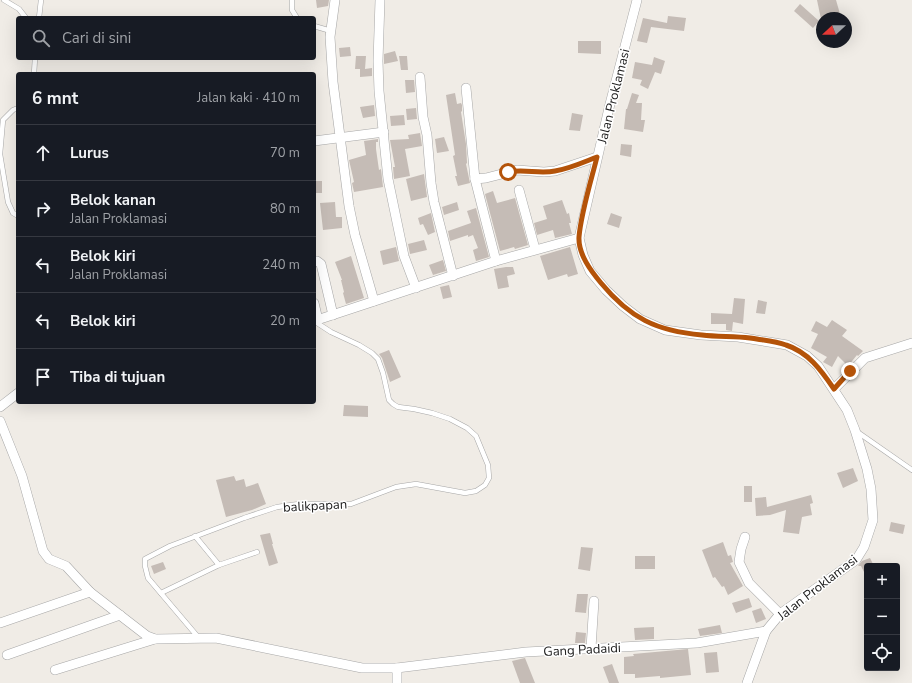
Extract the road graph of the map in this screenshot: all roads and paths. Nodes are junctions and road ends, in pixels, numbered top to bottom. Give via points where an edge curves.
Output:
1 (4, 0) edge
2 (41, 0) edge
3 (292, 0) edge
4 (335, 0) edge
5 (380, 0) edge
6 (637, 0) edge
7 (24, 16) edge
8 (39, 16) edge
9 (296, 16) edge
10 (316, 27) edge
11 (331, 31) junction
12 (35, 60) edge
13 (34, 72) edge
14 (420, 77) dead end
15 (466, 88) dead end
16 (16, 109) edge
17 (384, 132) junction
18 (340, 137) junction
19 (316, 141) edge
20 (597, 157) junction
21 (475, 179) junction
22 (519, 190) dead end
23 (16, 215) edge
24 (579, 238) junction
25 (536, 249) junction
26 (496, 260) junction
27 (316, 261) edge
28 (453, 276) junction
29 (416, 288) junction
30 (374, 301) junction
31 (333, 315) junction
32 (316, 321) edge
33 (316, 322) edge
34 (912, 343) edge
35 (834, 389) junction
36 (16, 395) edge
37 (0, 407) edge
38 (0, 421) edge
39 (855, 430) junction
40 (912, 470) edge
41 (195, 536) junction
42 (745, 537) dead end
43 (257, 552) dead end
44 (219, 565) junction
45 (90, 592) junction
46 (161, 592) junction
47 (594, 601) dead end
48 (780, 614) junction
49 (120, 615) junction
50 (0, 623) edge
51 (766, 632) junction
52 (198, 637) junction
53 (155, 639) junction
54 (591, 648) junction
55 (7, 655) dead end
56 (397, 668) junction
57 (55, 670) dead end
58 (397, 683) edge
59 (747, 683) edge

1 - 7 lane via 19,9
2 - 8 lane
3 - 9 lane via 292,10
4 - 11 street
5 - 17 street via 378,62
6 - 20 street, Jalan Proklamasi
10 - 11 lane
11 - 18 street
12 - 13 lane
14 - 28 street via 434,202
15 - 21 street
16 - 23 lane via 3,120 0,154 8,202
17 - 18 street
17 - 29 street via 388,179 404,256
18 - 19 street
18 - 30 street via 348,206
20 - 21 street via 555,171 517,170
20 - 24 street, Jalan Proklamasi
21 - 26 street
22 - 25 street
24 - 25 street
24 - 35 street, Jalan Proklamasi via 590,271 617,300 640,319 664,330 787,345 807,356 818,366
25 - 26 street
26 - 28 street
27 - 31 street via 321,264
28 - 29 street
29 - 30 street
30 - 31 street
31 - 32 street
33 - 41 lane, balikpapan via 359,345 378,359 389,400 393,404 450,419 476,436 488,465 489,478 485,485 476,491 464,494 416,484 396,487 351,504 299,504 277,507
34 - 35 street via 865,358
35 - 39 street, Jalan Proklamasi
36 - 37 street
38 - 45 street via 22,476 43,551 49,559 66,566
39 - 40 lane
39 - 48 street, Jalan Proklamasi via 871,488 873,520 864,547 856,560
41 - 44 lane
41 - 46 lane, balikpapan via 146,558 148,578
42 - 48 street via 739,562 749,583
43 - 44 lane
44 - 46 lane
45 - 49 street
45 - 50 street
46 - 52 lane, balikpapan
47 - 54 street
48 - 51 street, Jalan Proklamasi
49 - 53 street via 147,636
49 - 55 street
51 - 54 street, Gang Padaidi via 697,643
51 - 59 street, Jalan Proklamasi
52 - 53 street, Gang Padaidi
52 - 56 street, Gang Padaidi via 244,643 362,668
53 - 57 street
54 - 56 street, Gang Padaidi via 526,652
56 - 58 street

